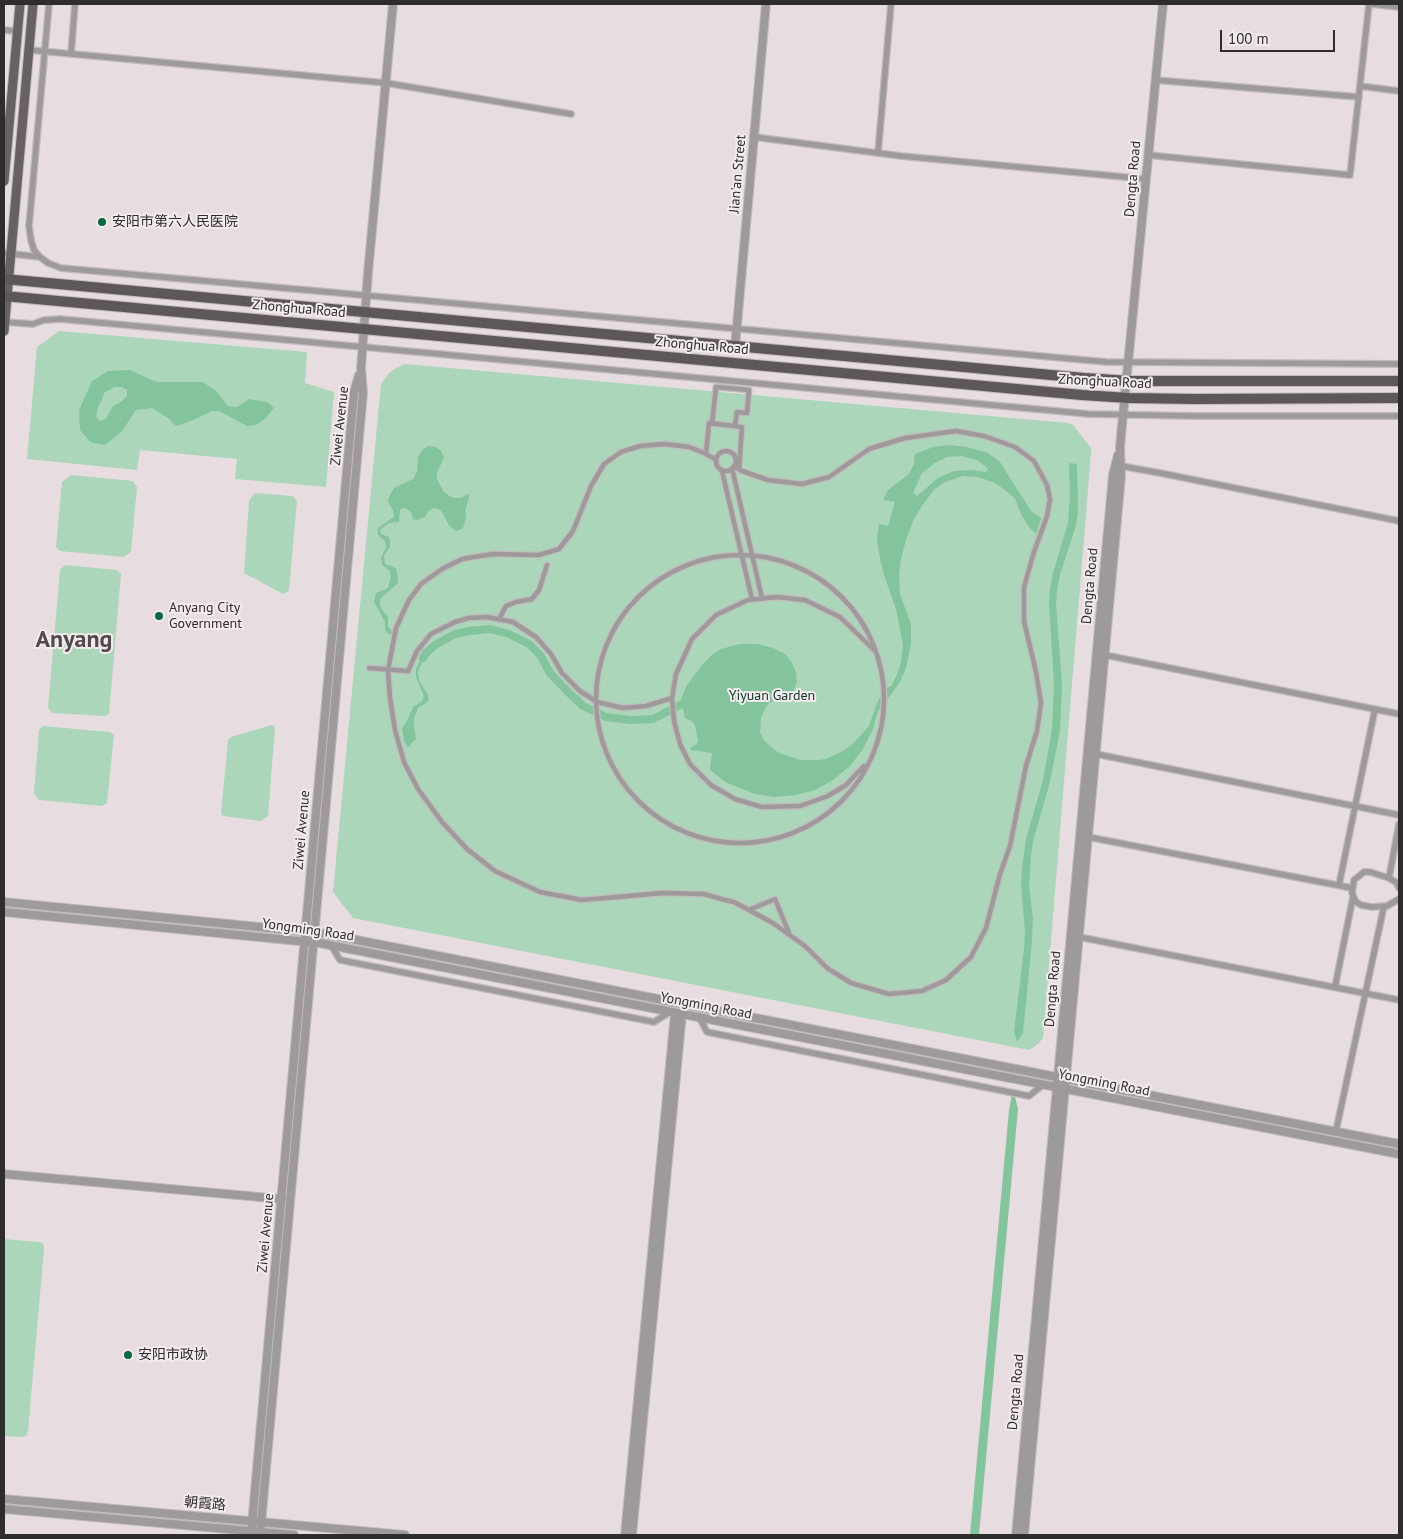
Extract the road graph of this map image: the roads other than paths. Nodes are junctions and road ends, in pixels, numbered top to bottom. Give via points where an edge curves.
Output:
1 (20, 4) edge
2 (33, 4) edge
3 (48, 4) edge
4 (75, 4) edge
5 (393, 4) edge
6 (766, 4) edge
7 (892, 4) edge
8 (1163, 4) edge
9 (1370, 4) edge
10 (1399, 8) edge
11 (4, 30) edge
12 (17, 31) junction
13 (29, 50) junction
14 (44, 51) junction
15 (71, 54) junction
16 (1155, 80) junction
17 (386, 83) junction
18 (1360, 86) junction
19 (1399, 91) edge
20 (1359, 97) junction
21 (571, 114) dead end
22 (754, 137) junction
23 (878, 153) junction
24 (1148, 155) junction
25 (1146, 179) junction
26 (4, 181) edge
27 (7, 254) edge
28 (40, 257) junction
29 (6, 279) edge
30 (366, 295) junction
31 (5, 296) edge
32 (365, 312) junction
33 (4, 325) edge
34 (737, 328) junction
35 (364, 329) junction
36 (735, 346) junction
37 (362, 347) junction
38 (1128, 362) junction
39 (1399, 364) edge
40 (1127, 381) junction
41 (1399, 381) edge
42 (1125, 398) junction
43 (1399, 398) edge
44 (1123, 415) junction
45 (1399, 416) edge
46 (712, 424) junction
47 (735, 426) junction
48 (1120, 446) junction
49 (706, 454) junction
50 (716, 459) junction
51 (1121, 466) junction
52 (735, 468) junction
53 (722, 470) junction
54 (1399, 521) edge
55 (742, 555) junction
56 (752, 556) junction
57 (547, 565) dead end
58 (762, 598) junction
59 (752, 600) junction
60 (499, 619) junction
61 (875, 651) junction
62 (1105, 655) junction
63 (369, 668) dead end
64 (388, 670) junction
65 (672, 698) junction
66 (597, 702) junction
67 (1375, 709) junction
68 (1399, 714) edge
69 (1096, 754) junction
70 (872, 757) junction
71 (1355, 806) junction
72 (1399, 815) edge
73 (1399, 824) edge
74 (1088, 836) junction
75 (1389, 878) junction
76 (1339, 885) junction
77 (1352, 888) junction
78 (1399, 888) edge
79 (1353, 897) junction
80 (1399, 899) edge
81 (4, 902) edge
82 (1384, 906) junction
83 (749, 910) junction
84 (4, 912) edge
85 (310, 932) junction
86 (789, 934) junction
87 (1079, 937) junction
88 (309, 941) junction
89 (332, 945) junction
90 (1335, 987) junction
91 (1366, 993) junction
92 (1399, 1000) edge
93 (676, 1013) junction
94 (699, 1017) junction
95 (1062, 1078) junction
96 (1044, 1084) junction
97 (1057, 1087) junction
98 (1065, 1088) junction
99 (1336, 1131) junction
100 (1399, 1144) edge
101 (1399, 1154) edge
102 (4, 1174) edge
103 (282, 1199) junction
104 (4, 1499) edge
105 (4, 1509) edge
106 (257, 1522) junction
107 (255, 1534) edge
108 (294, 1535) edge
109 (405, 1535) edge
110 (625, 1535) edge
111 (632, 1535) edge
112 (1016, 1535) edge
113 (1024, 1535) edge

1 - 12 main road
2 - 13 main road
3 - 14 street
4 - 15 street
5 - 17 street, Ziwei Avenue
6 - 22 street, Jian'an Street
7 - 23 street
8 - 16 street, Dengta Road
9 - 10 street
9 - 18 street
11 - 12 street
12 - 26 main road
13 - 14 street
13 - 27 main road
14 - 15 street
14 - 28 street via 29,226 34,250
15 - 17 street
16 - 20 street
16 - 24 street, Dengta Road
17 - 21 street
17 - 30 street, Ziwei Avenue
18 - 19 street
18 - 20 street
20 - 24 street via 1350,175
22 - 23 street
22 - 34 street, Jian'an Street
23 - 25 street
24 - 25 street, Dengta Road
25 - 38 street, Dengta Road
27 - 28 street
27 - 29 main road
28 - 30 street via 62,268
29 - 31 main road
29 - 32 highway, Zhonghua Road
30 - 32 street, Ziwei Avenue
30 - 34 street
31 - 33 main road
31 - 35 highway, Zhonghua Road
32 - 35 street, Ziwei Avenue
32 - 36 highway, Zhonghua Road
33 - 37 street via 60,319
34 - 36 street, Jian'an Street
34 - 38 street
35 - 37 street, Ziwei Avenue
35 - 42 highway, Zhonghua Road
36 - 40 highway, Zhonghua Road
37 - 44 street
37 - 85 street, Ziwei Avenue via 361,368 354,392
38 - 39 street
38 - 40 street, Dengta Road
40 - 41 highway, Zhonghua Road
40 - 42 street, Dengta Road
42 - 43 highway, Zhonghua Road
42 - 44 street, Dengta Road
44 - 45 street
44 - 48 street, Dengta Road
46 - 47 street
46 - 47 street via 716,387 749,390 747,413 737,412
46 - 49 street via 709,423
47 - 52 street via 742,427
48 - 51 street, Dengta Road
48 - 95 street, Dengta Road via 1113,475
49 - 50 street
49 - 64 street via 689,447 664,444 621,452 604,464 591,486 573,531 559,549 539,554 493,554 462,559 442,569 421,584 409,600 396,628
50 - 52 street via 719,453 732,453 736,459
50 - 53 street
51 - 54 street
51 - 62 street, Dengta Road
52 - 53 street
52 - 56 street
52 - 86 street via 768,480 802,484 829,477 869,449 905,438 956,431 984,436 1015,447 1028,456 1048,485 1050,499 1024,587 1024,621 1041,704 1038,731 1026,766 1010,846 986,928 971,957 946,980 922,991 889,994 851,983 827,968
53 - 55 street
55 - 56 street
55 - 59 street
55 - 66 street via 699,562 670,573 630,605 617,624 602,658
56 - 58 street
56 - 61 street via 773,558 803,568 825,582 859,617
57 - 60 street via 539,590 532,599 506,606
58 - 59 street
58 - 61 street via 805,600 840,617
59 - 65 street via 716,615 692,639 676,674
60 - 64 street via 469,618 455,622 431,634 417,651 408,671
60 - 66 street via 513,622 536,637 562,673
61 - 70 street via 885,706
62 - 67 street
62 - 69 street, Dengta Road
63 - 64 street
64 - 83 street via 395,730 404,762 418,789 466,849 495,871 540,892 582,900 663,892 704,894 734,902
65 - 66 street via 646,706 623,708
65 - 70 street via 680,744 690,764 711,785 735,799 762,807 800,806 828,796 846,785
66 - 70 street via 599,734 617,776 631,794 668,824 715,840 737,843 781,840 805,831 834,809 854,788
67 - 68 street
67 - 71 street
69 - 71 street
69 - 74 street, Dengta Road
71 - 72 street
71 - 76 street
73 - 75 street
74 - 76 street
74 - 87 street, Dengta Road
75 - 77 street via 1364,872 1354,880
75 - 78 street
76 - 77 street
77 - 79 street
79 - 82 street via 1362,905
79 - 90 street
80 - 82 street
81 - 85 street, Yongming Road
82 - 91 street
83 - 86 street
83 - 86 street via 775,899
84 - 88 street, Yongming Road
85 - 88 street, Ziwei Avenue
85 - 95 street, Yongming Road
87 - 90 street
87 - 95 street, Dengta Road
88 - 89 street, Yongming Road
88 - 103 street, Ziwei Avenue
88 - 106 street, Ziwei Avenue
89 - 93 street, Yongming Road
89 - 93 street via 340,960 654,1022
90 - 91 street
91 - 92 street
91 - 99 street
93 - 94 street, Yongming Road
93 - 110 street
93 - 111 street
94 - 96 street, Yongming Road
94 - 96 street via 707,1032 1029,1096
95 - 97 street, Dengta Road
95 - 98 street, Dengta Road
95 - 99 street, Yongming Road
96 - 97 street, Yongming Road
97 - 98 street, Yongming Road
97 - 112 street, Dengta Road
98 - 101 street, Yongming Road
98 - 113 street, Dengta Road
99 - 100 street, Yongming Road
102 - 103 street
103 - 106 street, Ziwei Avenue
104 - 106 street, 朝霞路
105 - 107 street, 朝霞路
106 - 107 street, Ziwei Avenue
106 - 109 street, 朝霞路
107 - 108 street, 朝霞路

